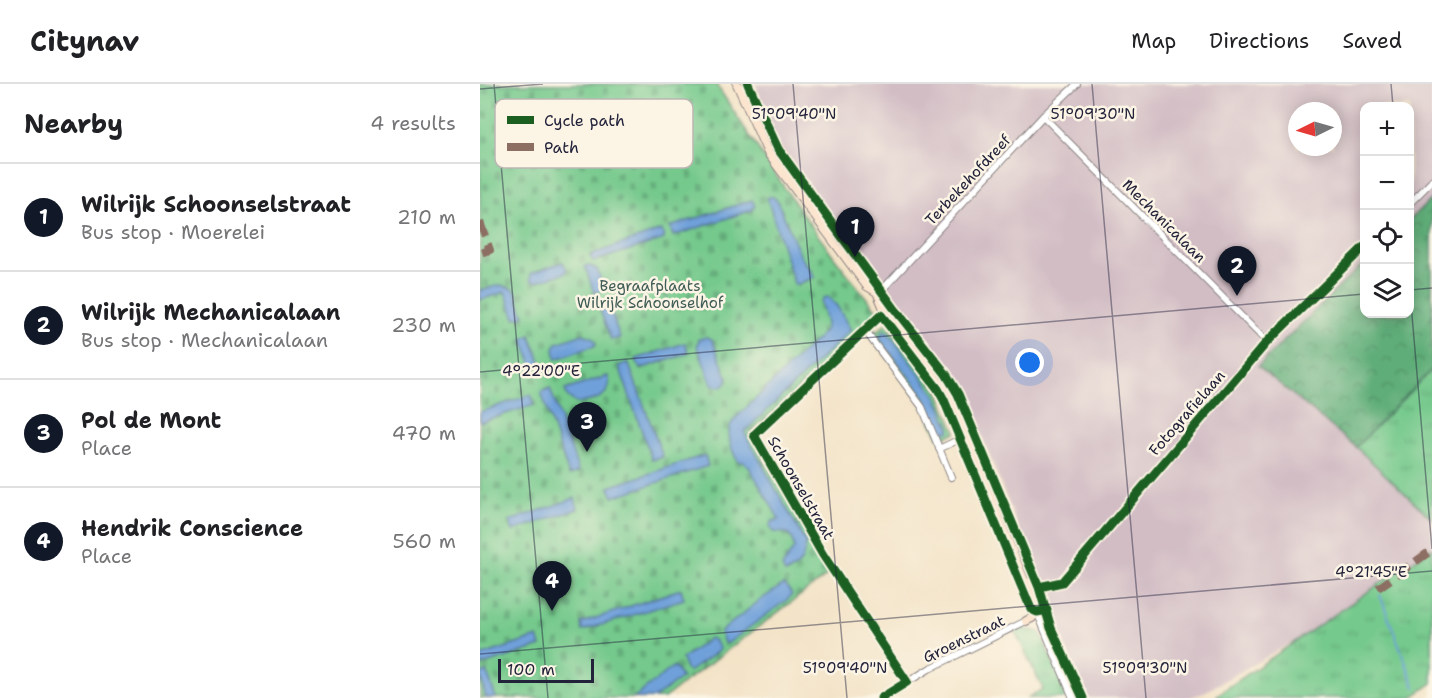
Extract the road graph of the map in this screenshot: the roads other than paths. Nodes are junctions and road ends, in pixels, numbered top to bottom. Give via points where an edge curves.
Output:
1 (737, 84) edge
2 (1077, 84) edge
3 (1043, 116) junction
4 (1432, 181) edge
5 (1414, 199) edge
6 (1360, 252) edge
7 (877, 292) junction
8 (885, 311) junction
9 (1268, 342) junction
10 (754, 435) dead end
11 (966, 436) junction
12 (939, 449) junction
13 (951, 477) dead end
14 (1062, 582) joint
15 (1031, 586) junction
16 (1037, 612) junction
17 (1026, 621) joint
18 (907, 682) junction
19 (881, 698) edge
20 (1073, 698) edge

1 - 7 street via 768,153 867,286
2 - 3 street, Terbekehofdreef
3 - 7 street, Terbekehofdreef
3 - 9 street, Mechanicalaan
4 - 5 street
6 - 9 street, Fotografielaan
7 - 8 street
8 - 11 street via 948,393
8 - 12 street via 866,332 922,407
9 - 14 street, Fotografielaan
10 - 18 street, Schoonselstraat via 823,555
11 - 12 street
11 - 15 street via 1024,580
12 - 13 street
14 - 15 street, Fotografielaan
15 - 16 street
16 - 17 street
16 - 20 street
17 - 18 street, Groenstraat
18 - 19 street, Groenstraat

